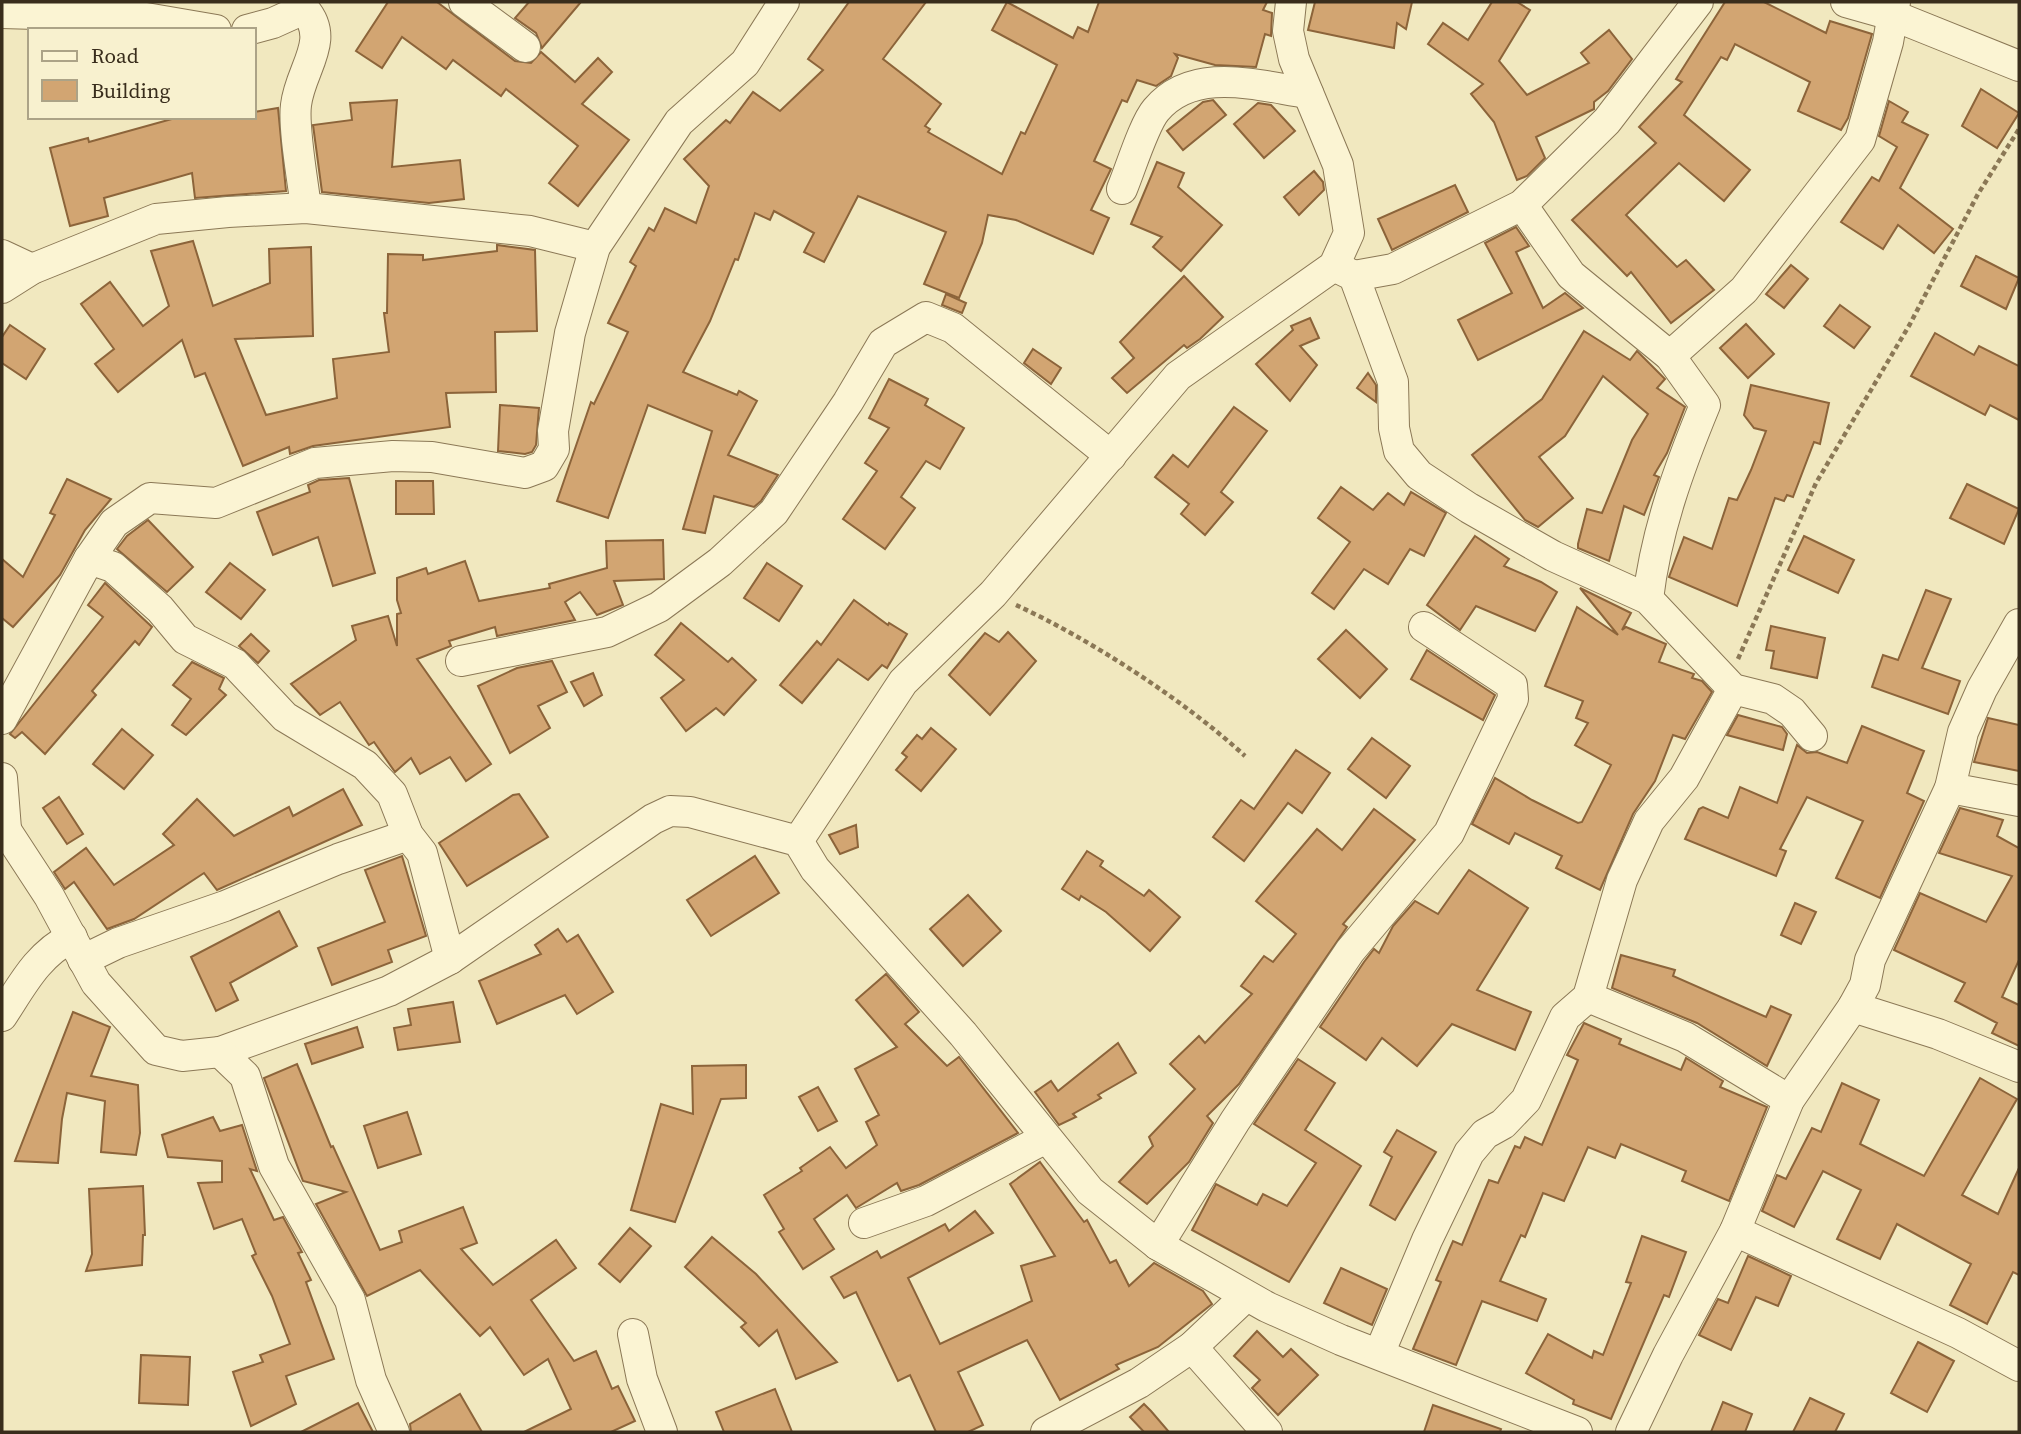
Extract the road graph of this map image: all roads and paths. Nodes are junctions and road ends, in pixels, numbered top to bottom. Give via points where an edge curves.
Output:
1 (464, 2) edge
2 (784, 2) edge
3 (1291, 2) edge
4 (1698, 2) edge
5 (1846, 2) edge
6 (302, 5) edge
7 (1893, 8) edge
8 (2, 13) edge
9 (204, 28) edge
10 (254, 28) edge
11 (525, 47) dead end
12 (2019, 66) edge
13 (1308, 93) junction
14 (2019, 129) edge
15 (1122, 189) dead end
16 (1522, 205) junction
17 (306, 208) junction
18 (595, 247) junction
19 (2, 255) edge
20 (32, 269) junction
21 (1344, 271) junction
22 (2, 288) edge
23 (1670, 356) junction
24 (1111, 456) junction
25 (89, 559) junction
26 (993, 594) junction
27 (1648, 599) junction
28 (2019, 624) edge
29 (1424, 627) dead end
30 (461, 661) dead end
31 (1732, 689) junction
32 (2, 719) edge
33 (1812, 736) dead end
34 (1245, 756) dead end
35 (2, 778) edge
36 (1950, 788) junction
37 (2019, 801) edge
38 (4, 827) edge
39 (408, 835) junction
40 (798, 841) junction
41 (77, 949) junction
42 (450, 959) junction
43 (1587, 997) junction
44 (1853, 1007) junction
45 (2, 1016) edge
46 (220, 1052) junction
47 (2019, 1067) edge
48 (1789, 1100) junction
49 (1046, 1138) junction
50 (864, 1223) dead end
51 (1735, 1231) junction
52 (1158, 1245) junction
53 (1246, 1296) junction
54 (633, 1334) dead end
55 (1192, 1347) junction
56 (1379, 1354) junction
57 (2019, 1366) edge
58 (394, 1432) edge
59 (662, 1432) edge
60 (1046, 1432) edge
61 (1267, 1432) edge
62 (1577, 1432) edge
63 (1631, 1432) edge

1 - 11 street
2 - 18 street via 745,63 679,122
3 - 13 street via 1288,31
4 - 16 street via 1607,121
5 - 7 street
6 - 10 street via 273,23
6 - 17 street via 318,34 296,106
7 - 12 street
7 - 23 street via 1860,140 1744,290
8 - 9 street via 139,17
13 - 15 street via 1211,80 1179,91 1155,111
13 - 21 street via 1338,165 1349,233
14 - 31 path via 1816,483 1737,662
16 - 21 street via 1393,269
16 - 23 street via 1571,275
17 - 18 street via 530,231
17 - 20 street via 156,219
18 - 25 street via 570,333 553,430 554,449 544,466 525,473 432,457 393,456 315,463 216,503 150,498 114,523
19 - 20 street
20 - 22 street
21 - 24 street via 1178,376
21 - 27 street via 1393,382 1399,451 1419,475 1553,556
23 - 27 street via 1705,405 1661,524
24 - 26 street
24 - 30 street via 953,328 926,317 883,343 774,512 720,562 659,607 607,632
25 - 32 street
25 - 39 street via 113,567 186,639 235,664 285,717 365,765 392,794
26 - 34 path via 1140,677 1194,713
26 - 40 street via 903,682
27 - 31 street
28 - 36 street via 1963,732
29 - 52 street via 1512,685 1513,699 1449,833 1350,951
31 - 33 street via 1773,699 1792,712
31 - 43 street via 1684,778 1649,821 1622,880
35 - 38 street
36 - 37 street
36 - 44 street
38 - 41 street
39 - 41 street via 118,943
39 - 42 street via 422,853
40 - 42 street via 690,812 670,811
40 - 49 street via 815,869 963,1034
41 - 45 street via 51,948
41 - 46 street via 96,983 156,1050 182,1056
42 - 46 street via 389,991
43 - 48 street via 1685,1037
43 - 56 street via 1564,1017 1526,1100 1469,1153
44 - 47 street via 1938,1034
44 - 48 street
46 - 58 street via 245,1076 274,1166 350,1300 370,1380
48 - 51 street
49 - 50 street via 926,1201
49 - 52 street via 1090,1191
51 - 57 street via 1958,1333
51 - 63 street
52 - 53 street
53 - 55 street
53 - 56 street
54 - 59 street via 642,1379
55 - 60 street via 1139,1383
55 - 61 street
56 - 62 street

